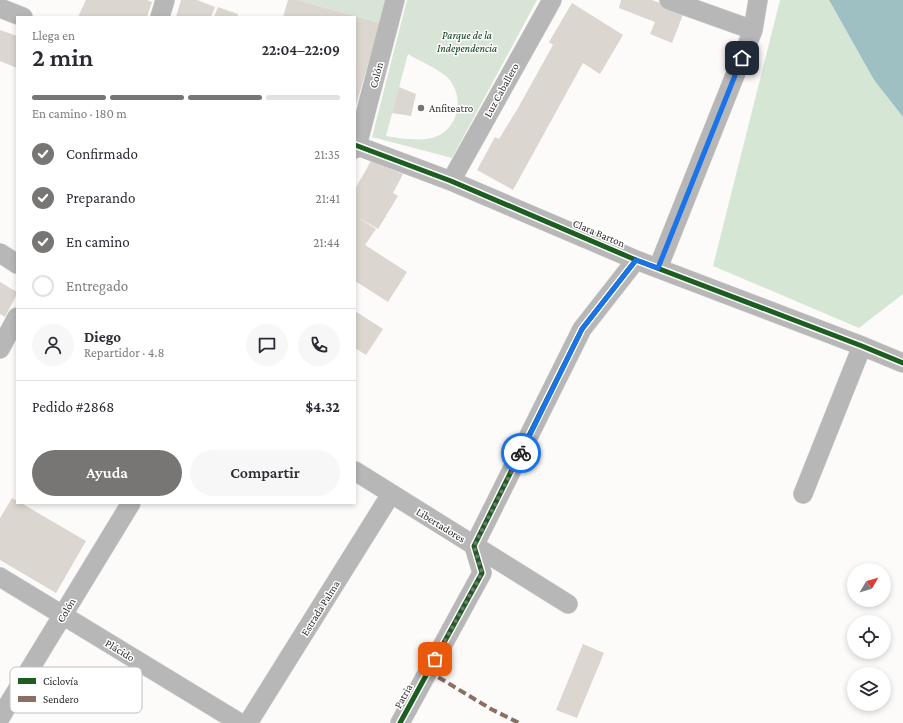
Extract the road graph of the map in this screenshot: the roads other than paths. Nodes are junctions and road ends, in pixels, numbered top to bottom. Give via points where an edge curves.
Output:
1 (165, 0) edge
2 (395, 0) edge
3 (552, 0) edge
4 (669, 0) edge
5 (758, 0) edge
6 (0, 8) edge
7 (20, 16) edge
8 (160, 16) edge
9 (753, 30) junction
10 (356, 147) edge
11 (451, 180) junction
12 (0, 253) edge
13 (636, 260) junction
14 (16, 263) edge
15 (658, 268) junction
16 (16, 319) edge
17 (862, 346) junction
18 (0, 349) edge
19 (903, 363) edge
20 (356, 472) edge
21 (392, 494) junction
22 (803, 494) dead end
23 (130, 504) edge
24 (474, 546) junction
25 (0, 577) edge
26 (568, 604) dead end
27 (63, 615) junction
28 (31, 667) edge
29 (10, 702) edge
30 (0, 718) edge
31 (240, 723) edge
32 (248, 723) edge
33 (400, 723) edge

1 - 8 street
2 - 10 street, Colón
3 - 11 street, Luz Caballero
4 - 9 street
5 - 9 street
6 - 7 street
9 - 15 street
10 - 11 street, Clara Barton
11 - 13 street, Clara Barton
12 - 14 street
13 - 15 street, Clara Barton
13 - 24 street via 582,329
15 - 17 street, Clara Barton
16 - 18 street
17 - 19 street, Clara Barton
17 - 22 street
20 - 21 street, Libertadores
21 - 24 street, Libertadores
21 - 32 street, Estrada Palma
23 - 27 street, Colón
24 - 26 street, Libertadores
24 - 33 street, Patria via 482,573
25 - 27 street, Plácido
27 - 28 street, Colón
27 - 31 street, Plácido
29 - 30 street, Colón

